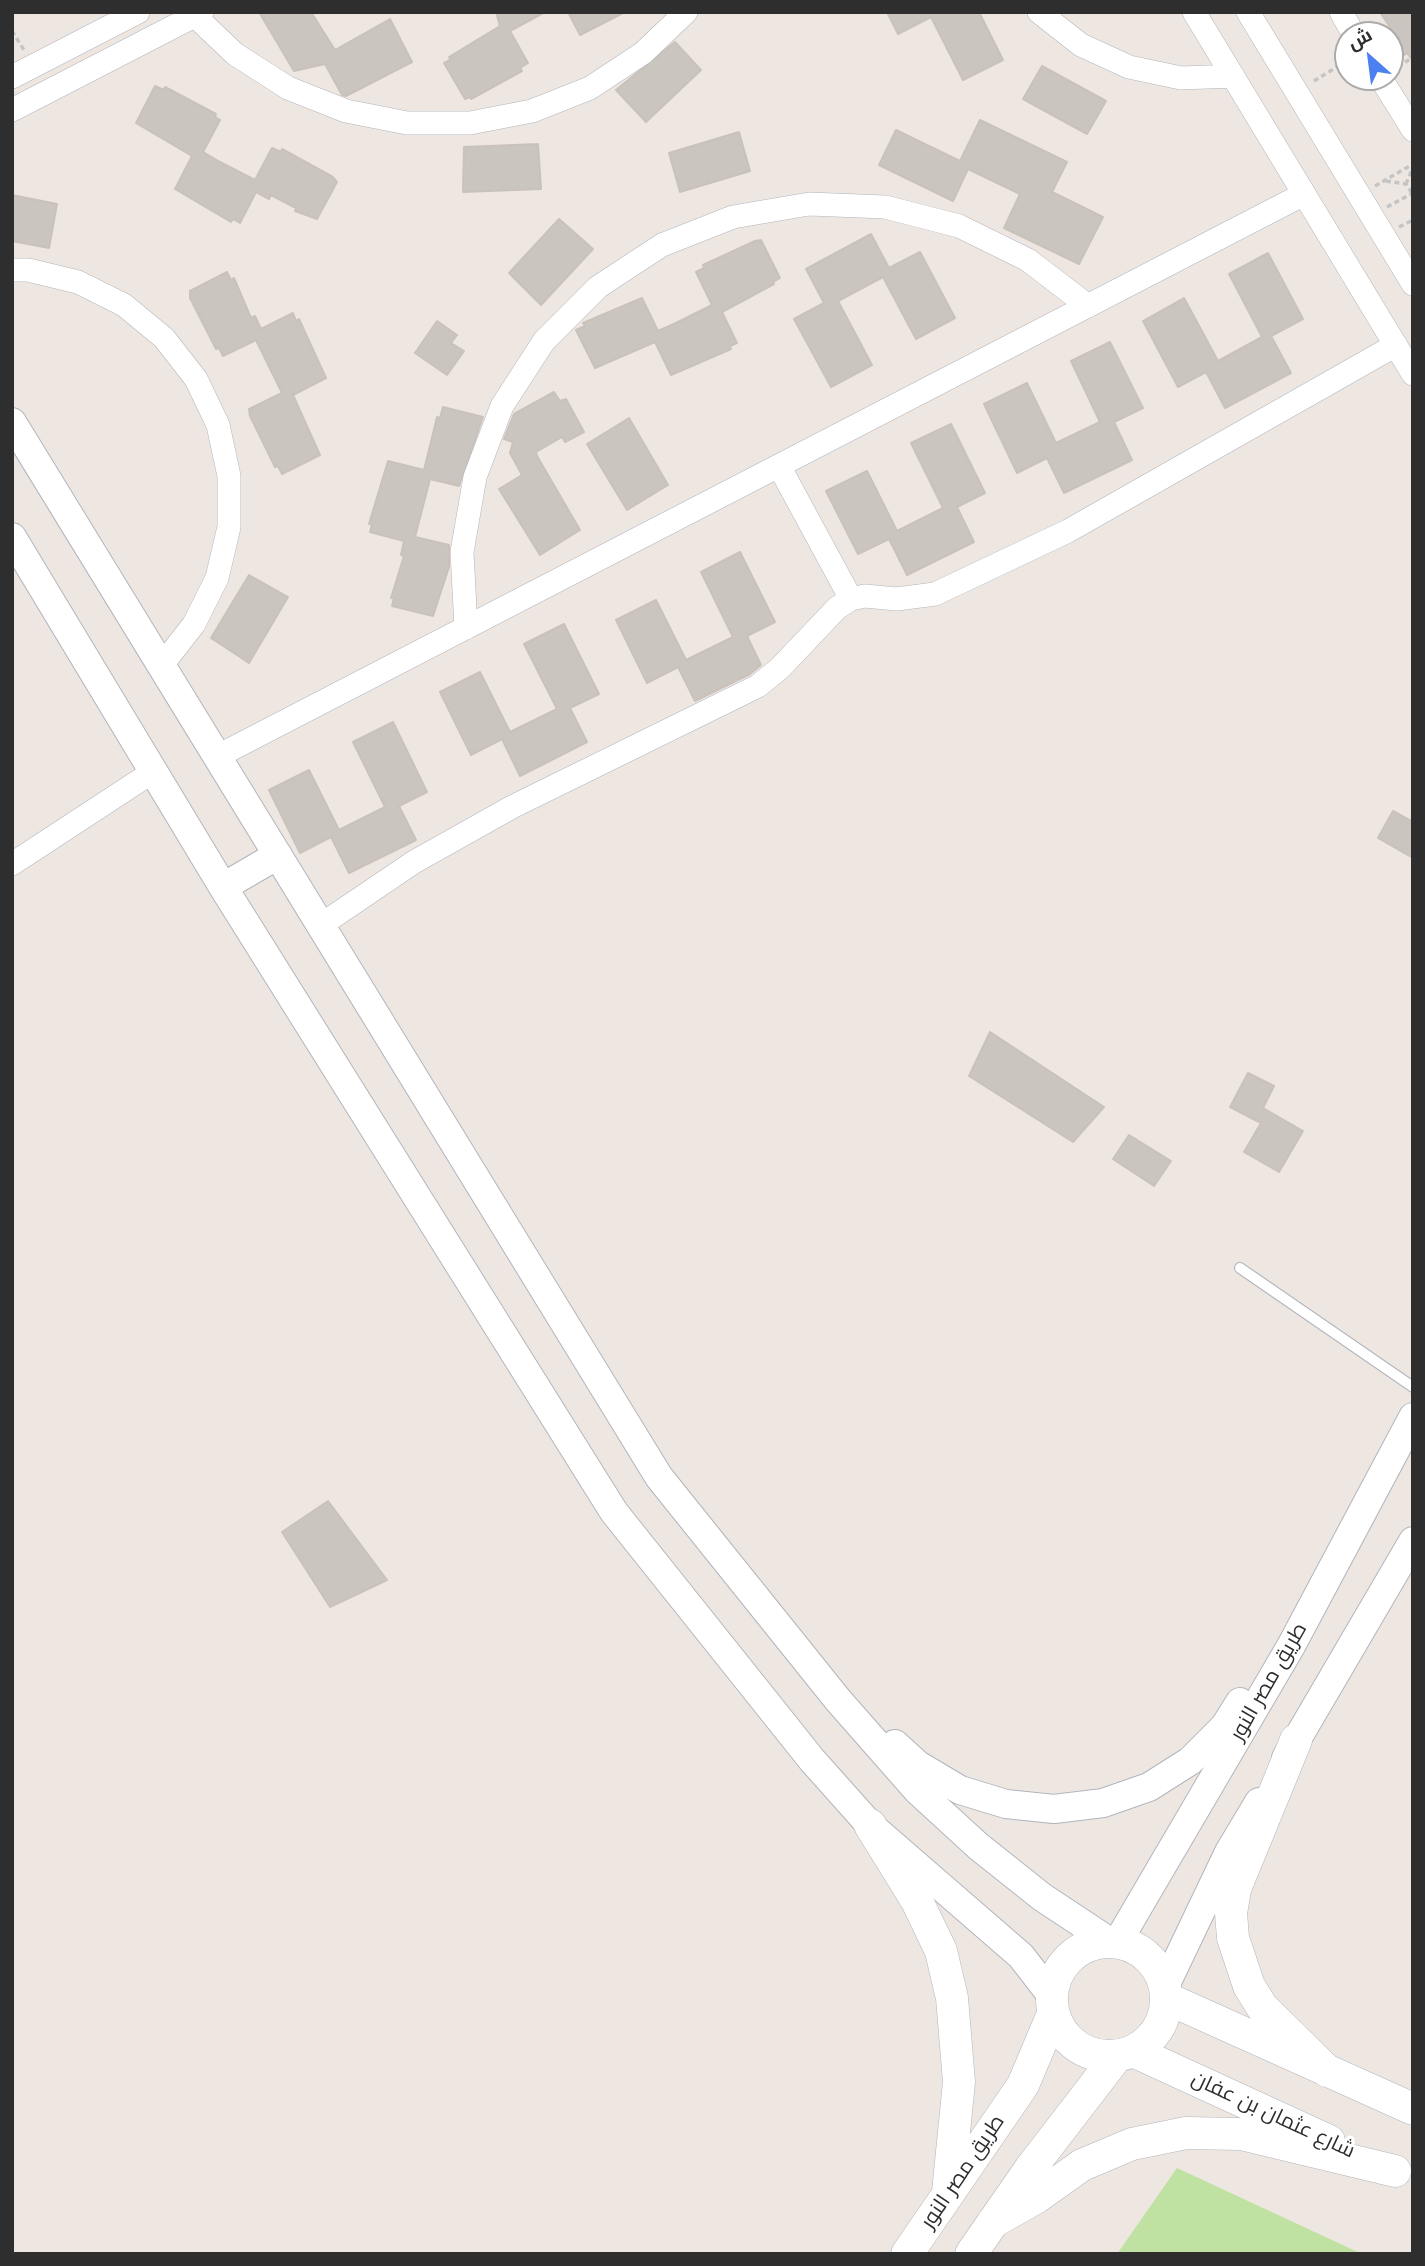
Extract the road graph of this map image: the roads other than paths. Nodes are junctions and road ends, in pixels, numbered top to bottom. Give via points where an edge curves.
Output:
1 (138, 12) edge
2 (686, 12) edge
3 (1040, 12) edge
4 (1194, 12) edge
5 (1248, 12) edge
6 (198, 14) edge
7 (1233, 76) junction
8 (12, 77) edge
9 (1389, 91) edge
10 (12, 110) edge
11 (1413, 130) edge
12 (1304, 194) junction
13 (12, 270) edge
14 (1413, 284) edge
15 (1088, 306) junction
16 (1396, 345) junction
17 (1413, 374) edge
18 (12, 422) edge
19 (779, 466) junction
20 (12, 537) edge
21 (851, 599) junction
22 (466, 628) junction
23 (162, 665) junction
24 (218, 756) junction
25 (155, 771) junction
26 (278, 855) junction
27 (12, 864) edge
28 (223, 887) junction
29 (321, 925) junction
30 (1240, 1268) dead end
31 (1413, 1387) edge
32 (1413, 1417) edge
33 (1413, 1541) edge
34 (1291, 1646) junction
35 (838, 1700) junction
36 (1296, 1740) junction
37 (870, 1825) junction
38 (1114, 1942) junction
39 (1166, 1992) junction
40 (1053, 2005) junction
41 (1125, 2054) junction
42 (1327, 2071) junction
43 (1413, 2109) edge
44 (1404, 2175) edge
45 (948, 2192) junction
46 (993, 2222) junction
47 (907, 2254) edge
48 (971, 2254) edge

1 - 8 street
2 - 6 street via 643,53 590,88 532,111 470,123 407,123 346,111 288,88 235,54
3 - 7 street via 1081,45 1129,67 1181,78
4 - 7 street
5 - 14 street
6 - 10 street
7 - 12 street
9 - 11 street
12 - 15 street
12 - 16 street
13 - 23 street via 78,282 124,305 164,338 188,368 218,425 229,476 229,527 217,578 200,613
15 - 19 street
15 - 22 street via 1028,260 960,226 885,207 809,204 733,217 662,245 598,287 544,341 502,405 475,477 462,552
16 - 17 street
16 - 21 street via 1068,531 934,594
18 - 23 street
19 - 21 street
19 - 22 street
20 - 25 street
21 - 29 street via 758,686 512,807 414,862
22 - 24 street
23 - 24 street
24 - 26 street
25 - 27 street
25 - 28 street
26 - 28 street
26 - 29 street
28 - 37 street via 614,1512 812,1760
29 - 35 street via 659,1477
30 - 31 lane
32 - 34 street, طريق مصر النور
33 - 36 street
34 - 35 street via 1251,1685 1224,1726 1190,1761 1149,1787 1103,1803 1066,1808 1006,1804 960,1790 918,1765 883,1732
34 - 38 street, طريق مصر النور
35 - 38 street via 918,1791 978,1846 1042,1897
36 - 39 street via 1229,1852
36 - 42 main road via 1235,1889 1233,1938 1248,1986 1262,2007
37 - 40 street via 1021,1956
37 - 45 main road via 918,1901 941,1951 952,1998 959,2082
38 - 39 main road via 1142,1953 1160,1973
38 - 40 main road via 1093,1945 1070,1958 1055,1979
39 - 41 main road via 1158,2030
39 - 42 main road
40 - 41 main road via 1060,2029 1070,2042 1100,2056
40 - 45 main road, طريق مصر النور via 1023,2085
41 - 44 main road, شارع عثمان بن عفان
41 - 46 main road
42 - 43 main road
44 - 46 main road via 1241,2134 1186,2133 1132,2144 1082,2165
45 - 47 main road, طريق مصر النور
46 - 48 main road

